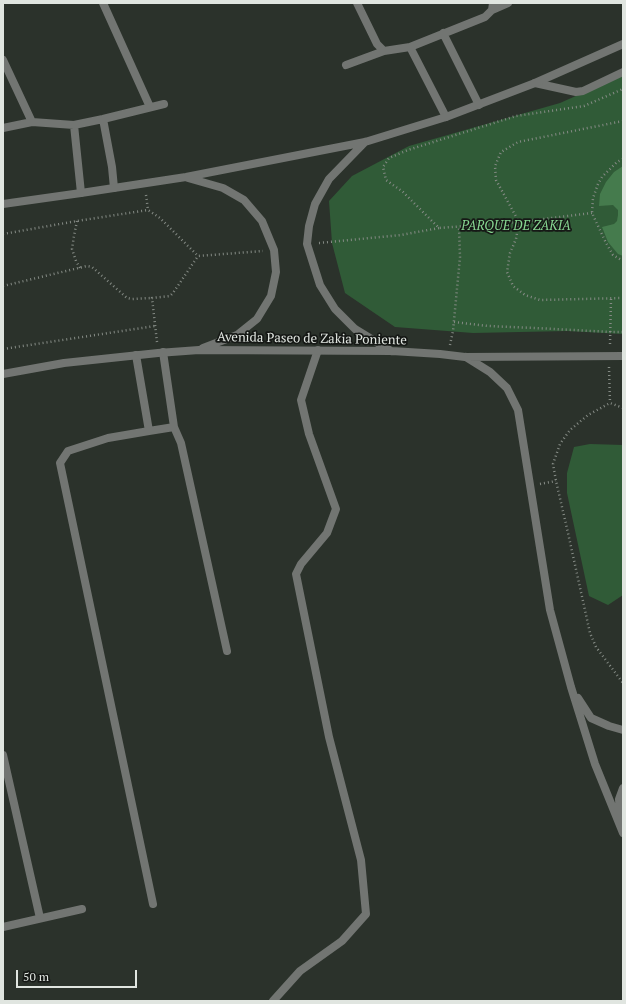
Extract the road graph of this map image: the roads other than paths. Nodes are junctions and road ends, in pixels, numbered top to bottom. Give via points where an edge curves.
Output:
1 (103, 3) edge
2 (358, 3) edge
3 (508, 3) edge
4 (493, 6) edge
5 (443, 33) junction
6 (623, 44) edge
7 (410, 47) junction
8 (384, 51) junction
9 (3, 60) edge
10 (346, 65) dead end
11 (623, 72) edge
12 (535, 83) junction
13 (164, 104) dead end
14 (479, 105) junction
15 (150, 107) junction
16 (446, 117) junction
17 (103, 119) junction
18 (32, 122) junction
19 (74, 125) junction
20 (3, 128) edge
21 (365, 142) junction
22 (186, 178) junction
23 (114, 188) junction
24 (82, 193) junction
25 (3, 204) edge
26 (199, 350) junction
27 (318, 350) junction
28 (392, 351) junction
29 (160, 352) junction
30 (136, 355) junction
31 (623, 356) edge
32 (465, 357) junction
33 (3, 374) edge
34 (174, 427) junction
35 (149, 431) junction
36 (227, 650) dead end
37 (571, 687) junction
38 (623, 730) edge
39 (3, 755) edge
40 (623, 788) edge
41 (622, 830) edge
42 (153, 904) dead end
43 (82, 909) dead end
44 (40, 918) junction
45 (3, 927) edge
46 (273, 1001) edge

1 - 15 street
2 - 8 street via 377,44
3 - 4 street
4 - 5 street via 485,17
5 - 7 street
5 - 14 street
6 - 12 street
7 - 8 street
7 - 16 street
8 - 10 street
9 - 18 street
11 - 12 street via 576,92
12 - 14 street
13 - 15 street
14 - 16 street
15 - 17 street
16 - 21 street
17 - 19 street
17 - 23 street
18 - 19 street
18 - 20 street
19 - 24 street
21 - 22 street
21 - 28 street via 330,179 315,204 309,226 308,244 320,285 335,309 355,330
22 - 23 street
22 - 26 street via 223,188 244,200 262,221 274,250 276,272 271,296 257,319 237,335
23 - 24 street
24 - 25 street
26 - 27 street, Avenida Paseo de Zakia Poniente
26 - 29 street, Avenida Paseo de Zakia Poniente
27 - 28 street, Avenida Paseo de Zakia Poniente
27 - 46 street via 301,400 309,434 336,509 327,533 300,564 296,574 329,737 362,860 366,914 342,942 300,971
28 - 32 street, Avenida Paseo de Zakia Poniente
29 - 30 street, Avenida Paseo de Zakia Poniente
29 - 34 street
30 - 33 street, Avenida Paseo de Zakia Poniente via 64,363
30 - 35 street
31 - 32 street, Avenida Paseo de Zakia Poniente
32 - 37 street via 490,372 507,388 518,410 550,610
34 - 35 street
34 - 36 street via 182,443
35 - 42 street via 108,438 68,451 60,463
37 - 38 street via 591,718
37 - 41 street via 595,764
39 - 44 street
40 - 41 street via 619,799
43 - 44 street
44 - 45 street

